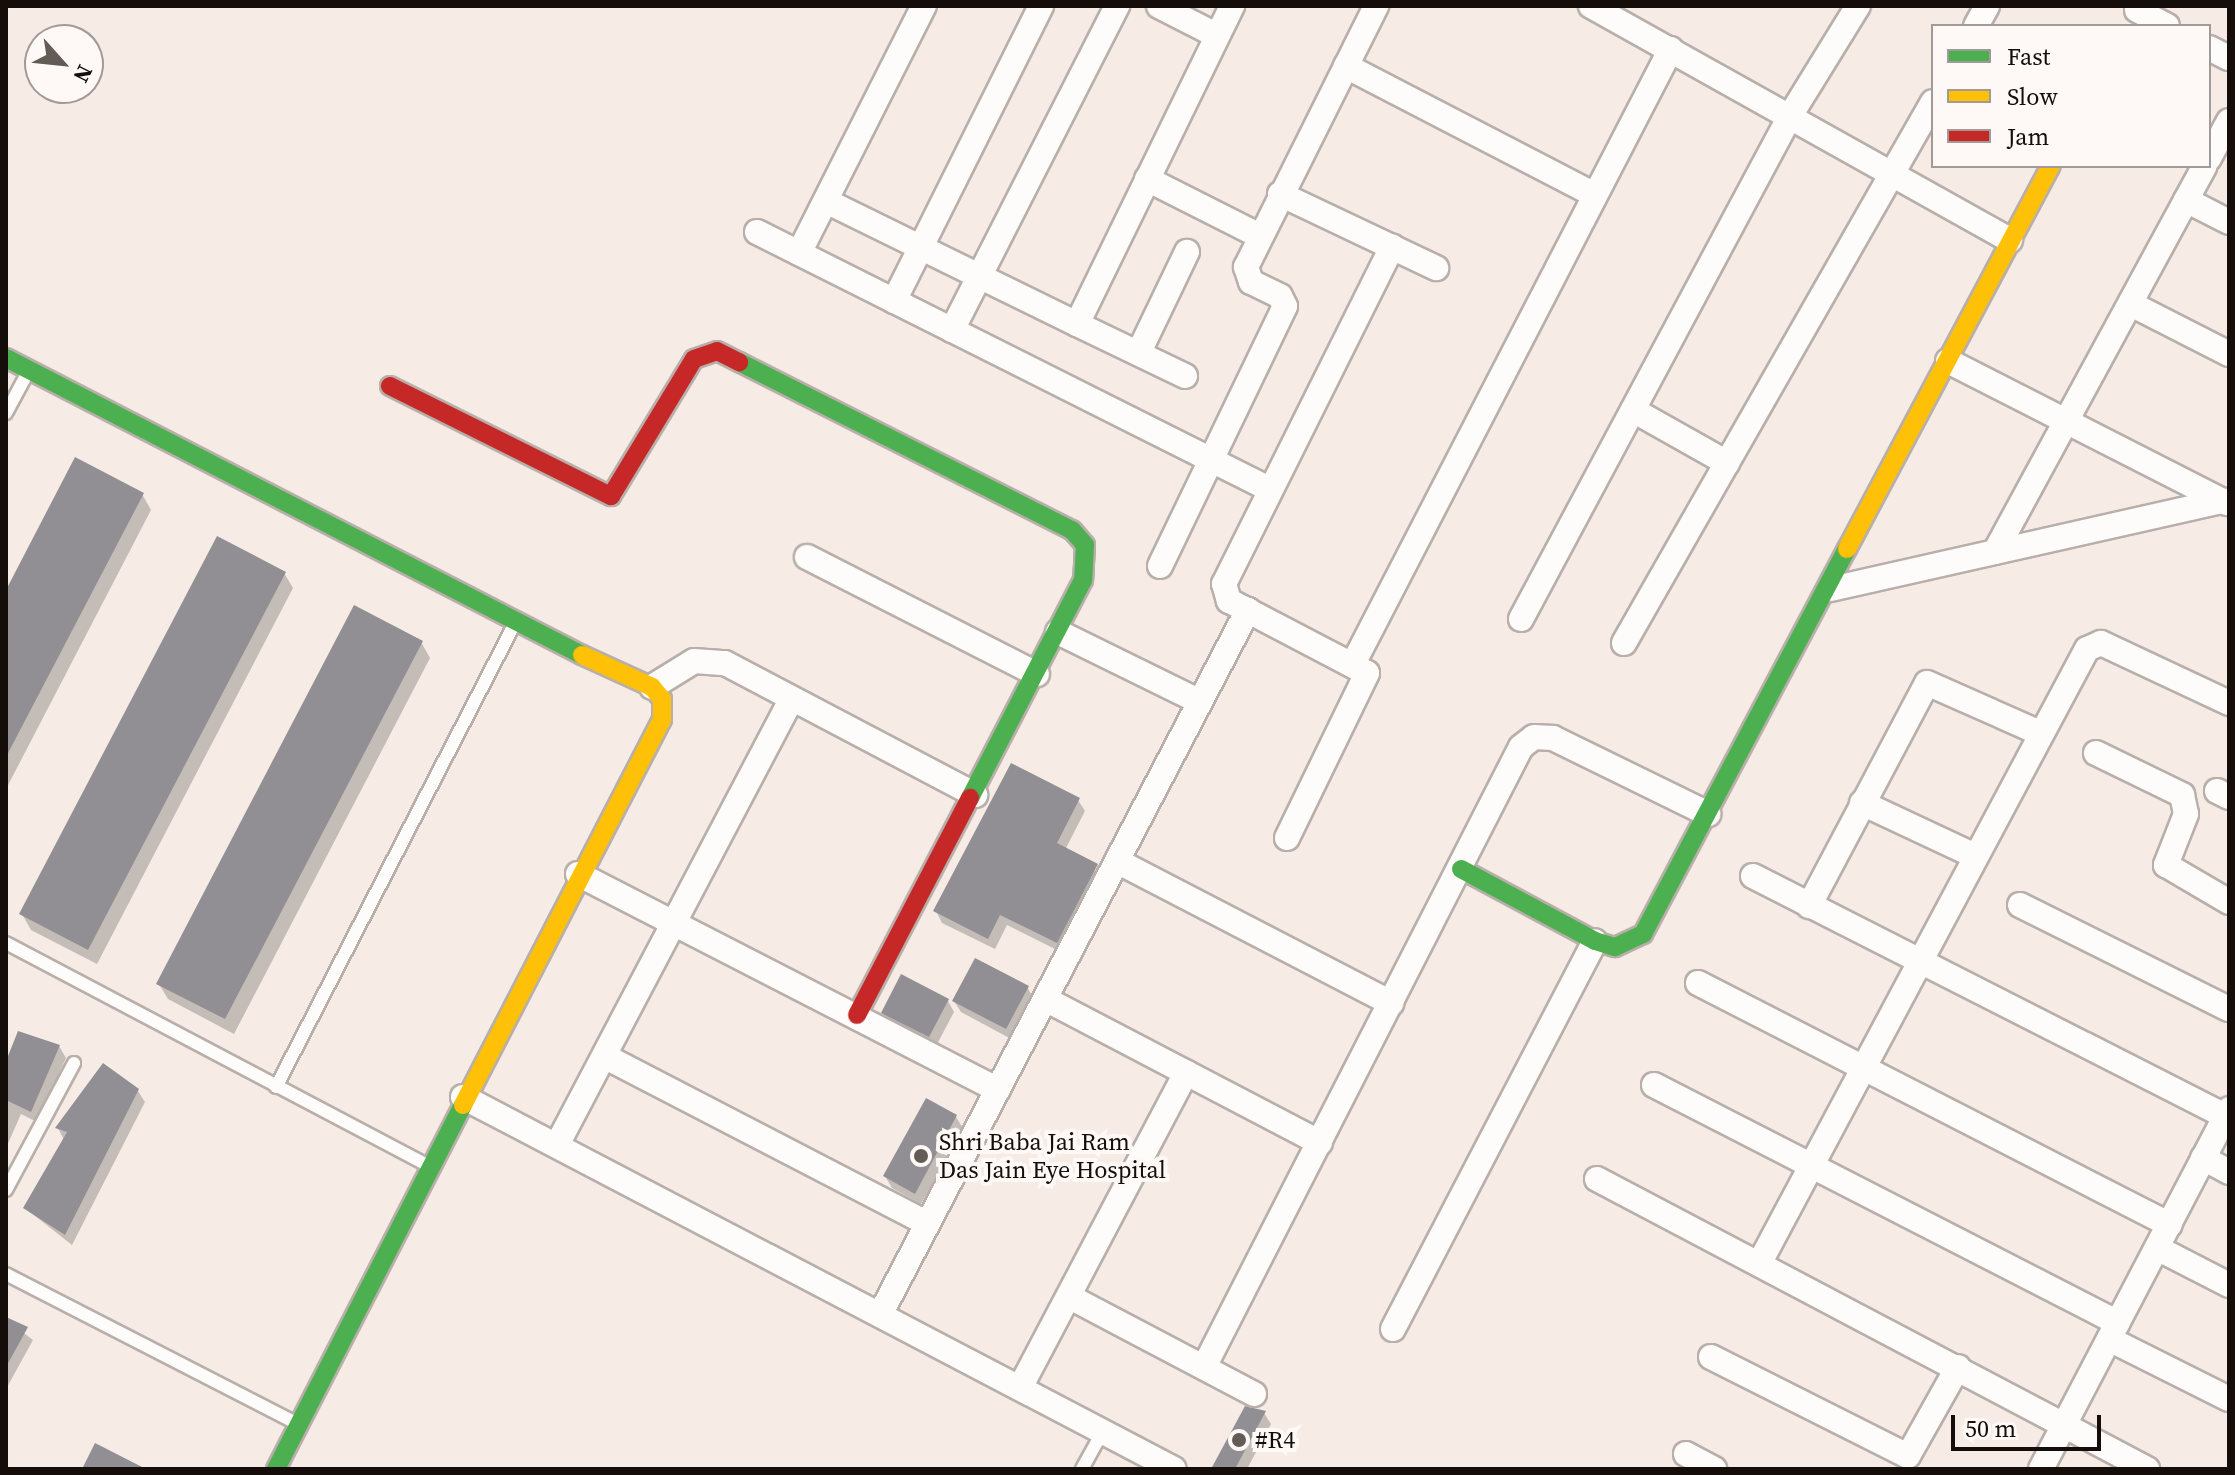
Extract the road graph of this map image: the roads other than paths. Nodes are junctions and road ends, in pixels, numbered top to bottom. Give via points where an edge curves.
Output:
1 (924, 6) edge
2 (1041, 6) edge
3 (1116, 6) edge
4 (1159, 6) edge
5 (1232, 6) edge
6 (1376, 6) edge
7 (1591, 6) edge
8 (1858, 6) edge
9 (1987, 6) edge
10 (2135, 14) edge
11 (1977, 24) edge
12 (2162, 24) edge
13 (1216, 35) junction
14 (1671, 49) junction
15 (2211, 49) edge
16 (2229, 58) edge
17 (1346, 66) junction
18 (1931, 106) edge
19 (1790, 116) junction
20 (2229, 121) edge
21 (2211, 154) edge
22 (2050, 168) edge
23 (2204, 168) edge
24 (1892, 174) junction
25 (1147, 179) junction
26 (1280, 194) junction
27 (1595, 195) junction
28 (2186, 200) junction
29 (826, 201) junction
30 (2229, 222) edge
31 (757, 232) dead end
32 (1260, 236) junction
33 (2010, 240) junction
34 (1392, 247) junction
35 (923, 248) junction
36 (1187, 252) dead end
37 (799, 253) junction
38 (1436, 268) dead end
39 (980, 276) junction
40 (894, 301) junction
41 (2131, 304) junction
42 (1077, 324) junction
43 (952, 330) junction
44 (1139, 352) junction
45 (2229, 354) edge
46 (6, 358) edge
47 (1948, 361) junction
48 (29, 370) junction
49 (1185, 376) dead end
50 (390, 386) dead end
51 (1633, 410) junction
52 (6, 413) edge
53 (2067, 422) junction
54 (1211, 461) junction
55 (1727, 463) junction
56 (1269, 489) junction
57 (2226, 503) edge
58 (1995, 552) junction
59 (807, 557) dead end
60 (1160, 566) dead end
61 (1831, 589) junction
62 (1248, 610) junction
63 (1521, 619) dead end
64 (514, 624) junction
65 (1058, 632) junction
66 (1624, 643) dead end
67 (1354, 662) junction
68 (1037, 674) junction
69 (652, 687) junction
70 (791, 700) junction
71 (1200, 702) junction
72 (2229, 703) edge
73 (2040, 733) junction
74 (2096, 753) dead end
75 (975, 795) junction
76 (1862, 803) junction
77 (1708, 814) junction
78 (1287, 838) dead end
79 (1975, 856) junction
80 (1117, 861) junction
81 (1461, 869) junction
82 (578, 874) junction
83 (1753, 876) dead end
84 (2229, 902) edge
85 (2020, 905) dead end
86 (1809, 906) junction
87 (674, 923) junction
88 (1595, 941) junction
89 (6, 943) edge
90 (1921, 963) junction
91 (1698, 983) dead end
92 (1047, 1000) junction
93 (1391, 1003) junction
94 (2229, 1009) edge
95 (857, 1015) junction
96 (606, 1057) junction
97 (74, 1063) dead end
98 (1863, 1065) junction
99 (1186, 1073) junction
100 (1654, 1085) dead end
101 (276, 1087) junction
102 (998, 1090) junction
103 (463, 1097) junction
104 (2227, 1112) edge
105 (558, 1143) junction
106 (1320, 1143) junction
107 (2203, 1158) junction
108 (427, 1165) junction
109 (1808, 1168) junction
110 (2229, 1172) edge
111 (1597, 1179) dead end
112 (6, 1190) edge
113 (926, 1223) junction
114 (2170, 1225) junction
115 (2159, 1249) junction
116 (1759, 1264) junction
117 (6, 1274) edge
118 (2229, 1285) edge
119 (1070, 1297) junction
120 (882, 1311) junction
121 (1393, 1329) dead end
122 (2114, 1331) junction
123 (1711, 1357) dead end
124 (1204, 1367) junction
125 (1958, 1367) junction
126 (1022, 1384) junction
127 (1254, 1394) dead end
128 (2229, 1399) edge
129 (298, 1424) junction
130 (2064, 1425) junction
131 (1103, 1431) junction
132 (1686, 1454) dead end
133 (276, 1469) edge
134 (1082, 1469) edge
135 (1174, 1469) edge
136 (1714, 1469) edge
137 (2041, 1469) edge
138 (2147, 1469) edge

1 - 29 street
2 - 35 street
3 - 39 street
4 - 13 street
5 - 13 street
6 - 17 street
7 - 14 street
8 - 19 street
9 - 11 street
10 - 12 street
13 - 25 street
14 - 19 street
14 - 27 street
15 - 16 street
17 - 26 street
17 - 27 street
18 - 24 street
19 - 24 street
19 - 51 street
20 - 21 street
22 - 33 street
23 - 28 street
24 - 33 street
24 - 55 street
25 - 32 street
25 - 42 street
26 - 32 street
26 - 34 street
27 - 67 street
28 - 30 street
28 - 41 street
29 - 35 street
29 - 37 street
31 - 37 street
32 - 54 street via 1246,274 1285,306
33 - 47 street
34 - 38 street
34 - 56 street
35 - 39 street
35 - 40 street
36 - 44 street
37 - 40 street
39 - 42 street
39 - 43 street
40 - 43 street
41 - 45 street
41 - 53 street
42 - 44 street
43 - 54 street
44 - 49 street
46 - 48 street
47 - 53 street
47 - 61 street
48 - 52 lane
48 - 64 street
50 - 65 street via 611,496 694,359 717,351 1072,530 1088,562
51 - 55 street
51 - 63 street
53 - 57 street
53 - 58 street
54 - 56 street
54 - 60 street
55 - 66 street
56 - 62 street via 1224,584 1229,601
57 - 58 street
58 - 61 street
59 - 68 street
61 - 77 street
62 - 67 street
62 - 71 street
64 - 69 street
64 - 101 lane
65 - 68 street
65 - 71 street
67 - 78 street via 1366,682
68 - 75 street
69 - 70 street via 709,658
69 - 82 street via 662,699 662,720
70 - 75 street
70 - 87 street
71 - 80 street
72 - 73 street via 2101,643 2087,649
73 - 76 street via 1927,683
73 - 79 street
74 - 84 street via 2182,795 2186,814 2166,865
75 - 95 street
76 - 79 street
76 - 86 street
77 - 81 street via 1553,738 1534,737 1521,747
77 - 88 street via 1643,934 1615,947
79 - 90 street
80 - 92 street
80 - 93 street
81 - 88 street
81 - 93 street
82 - 87 street
82 - 103 street
83 - 86 street
85 - 94 street
86 - 90 street
87 - 95 street
87 - 96 street
88 - 121 street
89 - 101 lane
90 - 98 street
90 - 104 street
91 - 98 street
92 - 99 street
92 - 102 street
93 - 106 street
95 - 102 street
96 - 105 street
96 - 113 street
97 - 112 lane
98 - 109 street
98 - 114 street
99 - 106 street
99 - 119 street
100 - 109 street
101 - 108 lane
102 - 113 street
103 - 105 street
103 - 108 street
104 - 107 street
105 - 120 street
106 - 124 street
107 - 110 street
107 - 114 street
108 - 129 street
109 - 116 street
109 - 122 street
111 - 116 street
113 - 120 street
114 - 115 street
115 - 118 street
115 - 122 street
116 - 125 street
117 - 129 lane
119 - 124 street
119 - 126 street
120 - 126 street
122 - 128 street
122 - 130 street
123 - 125 street via 1900,1456 1914,1452
124 - 127 street
125 - 130 street
126 - 131 street
129 - 133 street
130 - 137 street
130 - 138 street
131 - 134 lane
131 - 135 street
132 - 136 street

